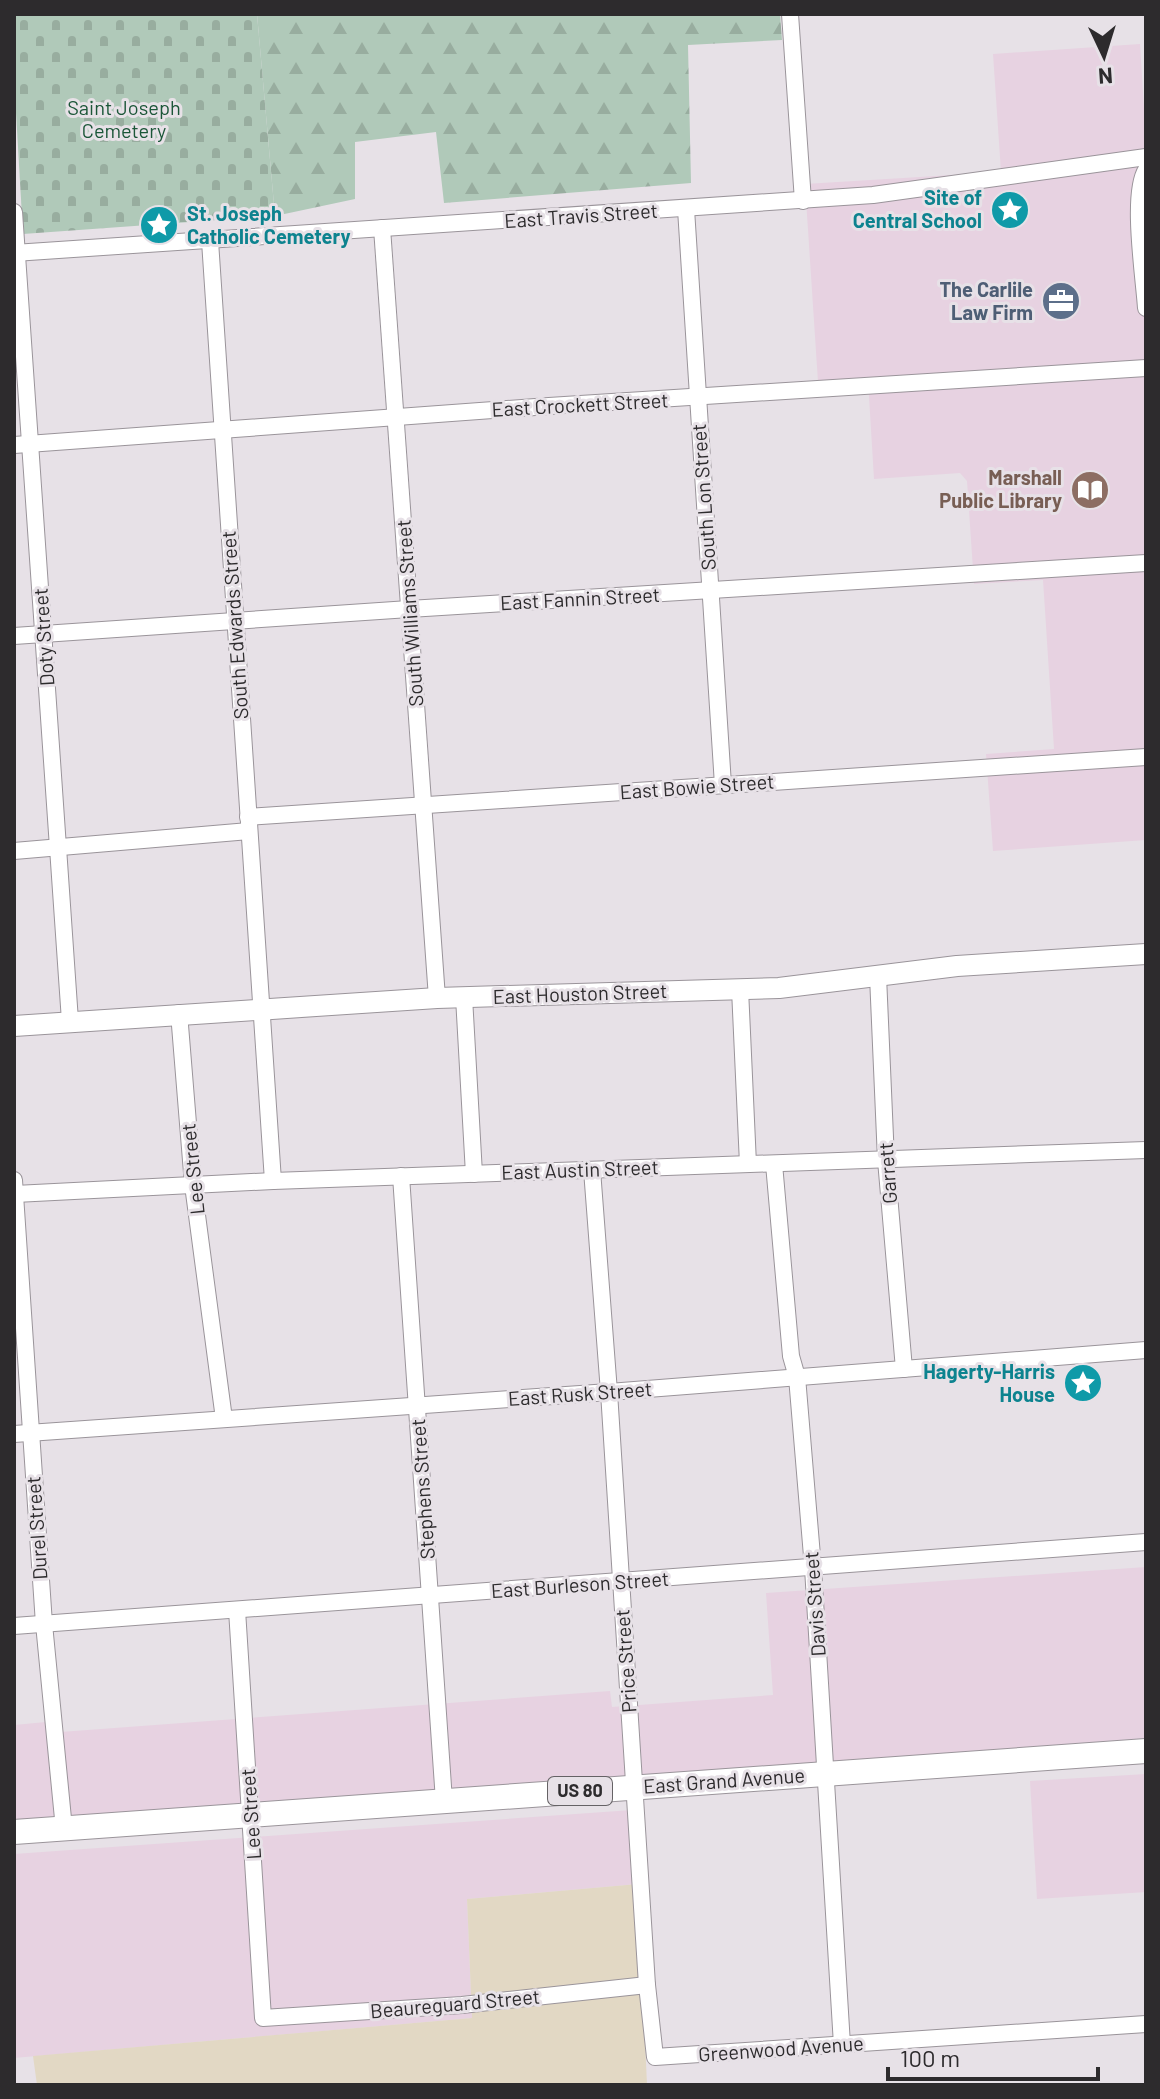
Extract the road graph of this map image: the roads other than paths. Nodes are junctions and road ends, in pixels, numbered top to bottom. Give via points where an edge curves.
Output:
1 (790, 14) edge
2 (1146, 157) edge
3 (1146, 170) edge
4 (803, 201) junction
5 (686, 209) junction
6 (14, 212) edge
7 (382, 228) junction
8 (210, 241) junction
9 (16, 253) edge
10 (1146, 308) edge
11 (1146, 368) edge
12 (698, 399) junction
13 (396, 417) junction
14 (223, 431) junction
15 (22, 445) edge
16 (1146, 563) edge
17 (710, 591) junction
18 (409, 609) junction
19 (235, 621) junction
20 (44, 634) junction
21 (14, 636) edge
22 (1146, 757) edge
23 (723, 785) junction
24 (424, 805) junction
25 (249, 824) junction
26 (58, 848) junction
27 (14, 851) edge
28 (1146, 954) edge
29 (878, 976) junction
30 (740, 989) junction
31 (464, 997) junction
32 (437, 998) junction
33 (261, 1009) junction
34 (179, 1013) junction
35 (70, 1021) junction
36 (14, 1026) edge
37 (1146, 1150) edge
38 (886, 1160) junction
39 (748, 1164) junction
40 (774, 1164) junction
41 (592, 1170) junction
42 (474, 1174) junction
43 (401, 1176) junction
44 (14, 1180) edge
45 (273, 1181) junction
46 (193, 1185) junction
47 (15, 1194) edge
48 (1146, 1350) edge
49 (904, 1369) junction
50 (797, 1377) junction
51 (609, 1392) junction
52 (417, 1406) junction
53 (224, 1419) junction
54 (22, 1433) edge
55 (1146, 1542) edge
56 (813, 1568) junction
57 (621, 1583) junction
58 (430, 1594) junction
59 (237, 1610) junction
60 (44, 1624) junction
61 (14, 1626) edge
62 (1146, 1751) edge
63 (825, 1774) junction
64 (635, 1787) junction
65 (444, 1801) junction
66 (251, 1815) junction
67 (64, 1829) junction
68 (14, 1832) edge
69 (647, 1985) junction
70 (263, 2018) joint
71 (1146, 2024) edge
72 (842, 2045) junction
73 (655, 2057) joint

1 - 4 street
2 - 4 street, East Travis Street
3 - 10 street via 1140,180
4 - 5 street, East Travis Street
5 - 7 street, East Travis Street
5 - 12 street, South Lon Street
6 - 9 street, Doty Street
7 - 8 street, East Travis Street
7 - 13 street, South Williams Street
8 - 9 street, East Travis Street
8 - 14 street, South Edwards Street
9 - 15 street, Doty Street
11 - 12 street, East Crockett Street
12 - 13 street, East Crockett Street
12 - 17 street, South Lon Street
13 - 14 street, East Crockett Street
13 - 18 street, South Williams Street
14 - 15 street, East Crockett Street
14 - 19 street, South Edwards Street
15 - 20 street, Doty Street
16 - 17 street, East Fannin Street
17 - 18 street, East Fannin Street
17 - 23 street, South Lon Street
18 - 19 street, East Fannin Street
18 - 24 street, South Williams Street
19 - 20 street, East Fannin Street
19 - 25 street, South Edwards Street
20 - 21 street, East Fannin Street
20 - 26 street, Doty Street
22 - 23 street, East Bowie Street
23 - 24 street, East Bowie Street
24 - 25 street, East Bowie Street
24 - 32 street, South Williams Street
25 - 26 street, East Bowie Street
25 - 33 street, South Edwards Street
26 - 27 street, East Bowie Street
26 - 35 street, Doty Street
28 - 29 main road, East Houston Street
29 - 30 main road, East Houston Street
29 - 38 street, Garrett
30 - 31 main road, East Houston Street
30 - 39 street
31 - 32 main road, East Houston Street
31 - 42 street
32 - 33 main road, East Houston Street
33 - 34 main road, East Houston Street
33 - 45 street, South Edwards Street
34 - 35 main road, East Houston Street
34 - 46 street, Lee Street
35 - 36 main road, East Houston Street
37 - 38 street, East Austin Street
38 - 40 street, East Austin Street
38 - 49 street, Garrett
39 - 40 street, East Austin Street
39 - 41 street, East Austin Street
40 - 50 street, Davis Street
41 - 42 street, East Austin Street
41 - 51 street, Price Street
42 - 43 street, East Austin Street
43 - 45 street, East Austin Street
43 - 52 street, Stephens Street
44 - 47 street, Durel Street
45 - 46 street, East Austin Street
46 - 47 street, East Austin Street
46 - 53 street, Lee Street
47 - 54 street, Durel Street
48 - 49 street, East Rusk Street
49 - 50 street, East Rusk Street
50 - 51 street, East Rusk Street
50 - 56 street, Davis Street
51 - 52 street, East Rusk Street
51 - 57 street, Price Street
52 - 53 street, East Rusk Street
52 - 58 street, Stephens Street
53 - 54 street, East Rusk Street
54 - 60 street, Durel Street
55 - 56 street, East Burleson Street
56 - 57 street, East Burleson Street
56 - 63 street, Davis Street
57 - 58 street, East Burleson Street
57 - 64 street, Price Street
58 - 59 street, East Burleson Street
58 - 65 street, Stephens Street
59 - 60 street, East Burleson Street
59 - 66 street, Lee Street
60 - 61 street, East Burleson Street
60 - 67 street, Durel Street
62 - 63 highway, East Grand Avenue / US 80
63 - 64 highway, East Grand Avenue / US 80
63 - 72 street, Davis Street
64 - 65 highway, East Grand Avenue / US 80
64 - 69 street, Price Street
65 - 66 highway, East Grand Avenue / US 80
66 - 67 highway, East Grand Avenue / US 80
66 - 70 street, Lee Street
67 - 68 highway, East Grand Avenue / US 80
69 - 70 street, Beaureguard Street via 462,2005
69 - 73 street, Price Street
71 - 72 street, Greenwood Avenue
72 - 73 street, Greenwood Avenue

